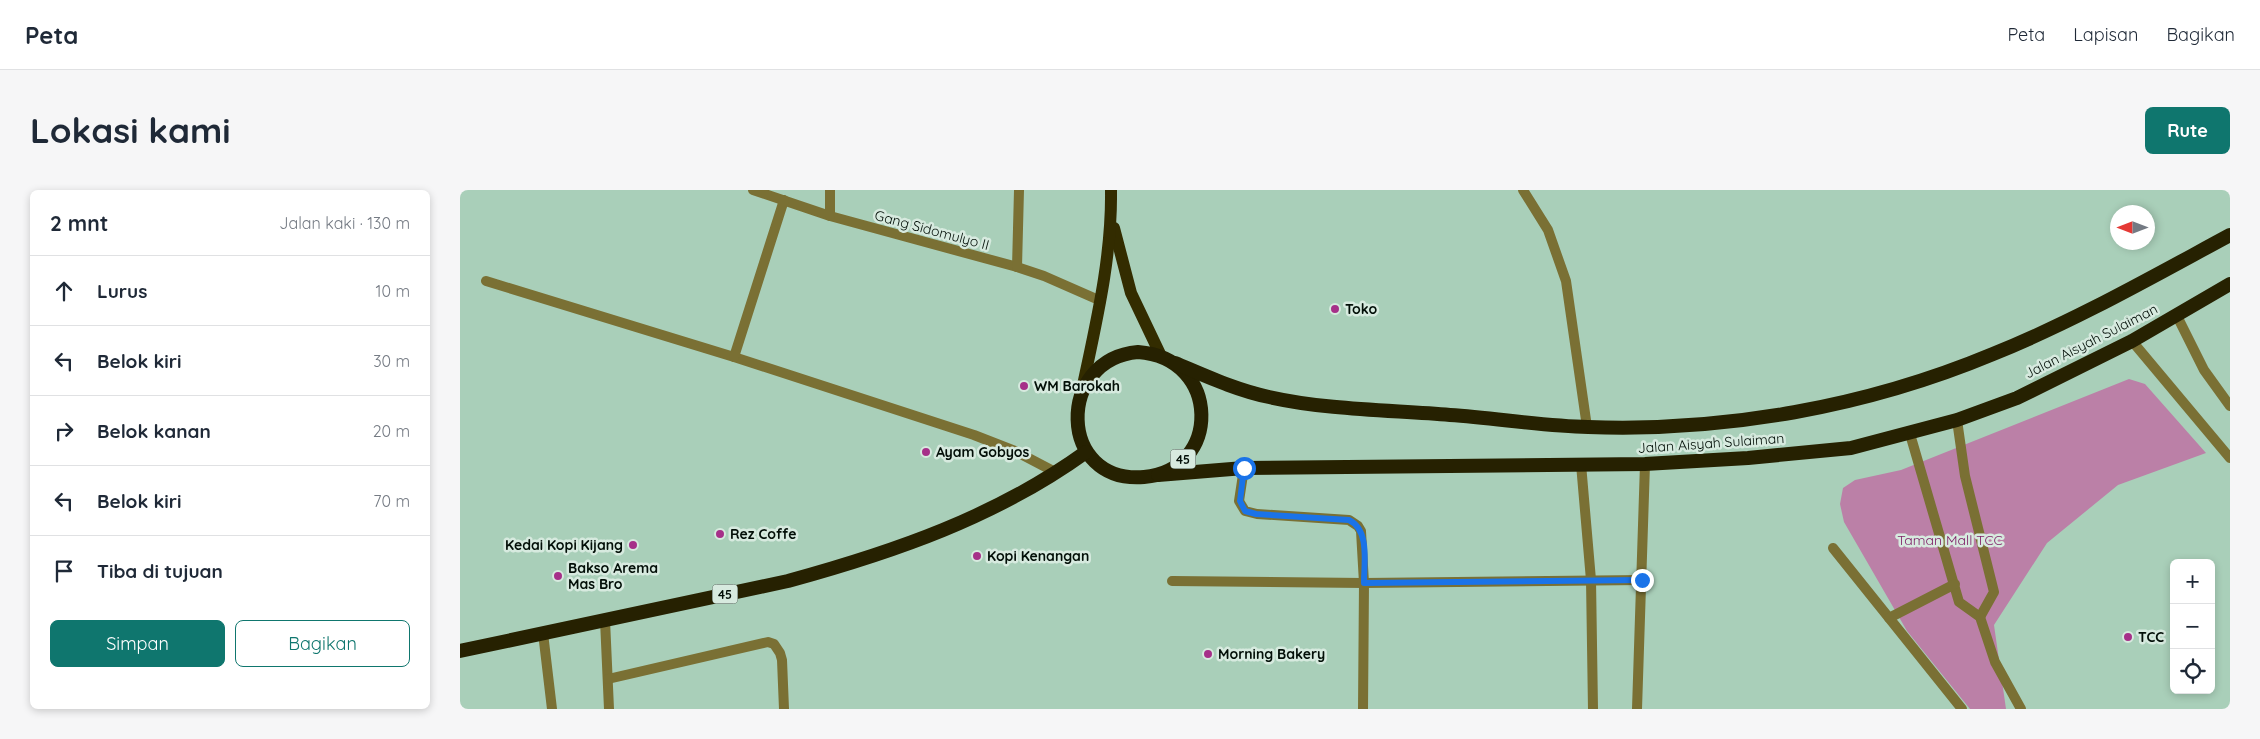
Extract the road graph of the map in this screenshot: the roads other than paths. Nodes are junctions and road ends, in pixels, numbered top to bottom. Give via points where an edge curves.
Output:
1 (753, 190) edge
2 (830, 190) edge
3 (1019, 190) edge
4 (1111, 190) edge
5 (1523, 190) edge
6 (784, 200) junction
7 (830, 216) junction
8 (1112, 218) junction
9 (2230, 234) edge
10 (1017, 268) junction
11 (486, 281) dead end
12 (2230, 284) edge
13 (1101, 301) junction
14 (2176, 316) junction
15 (2132, 341) junction
16 (1161, 356) junction
17 (734, 357) junction
18 (1175, 363) junction
19 (1080, 395) junction
20 (2230, 406) edge
21 (1958, 420) junction
22 (1587, 427) junction
23 (1910, 434) junction
24 (1086, 452) junction
25 (2230, 458) edge
26 (1580, 464) junction
27 (1645, 464) junction
28 (1244, 468) junction
29 (1057, 473) junction
30 (1158, 475) junction
31 (1833, 548) dead end
32 (1591, 580) junction
33 (1642, 580) junction
34 (1172, 581) dead end
35 (1364, 583) junction
36 (1955, 584) junction
37 (1980, 617) junction
38 (1889, 618) junction
39 (605, 620) junction
40 (543, 633) junction
41 (460, 651) edge
42 (608, 679) junction
43 (552, 709) edge
44 (609, 709) edge
45 (784, 709) edge
46 (1363, 709) edge
47 (1593, 709) edge
48 (1637, 709) edge
49 (1962, 709) edge
50 (2021, 709) edge

1 - 6 street, Gang Sidomulyo II
2 - 7 street
3 - 10 street
4 - 8 main road, 45
5 - 22 street via 1548,230 1566,281
6 - 7 street, Gang Sidomulyo II
6 - 17 street
7 - 10 street, Gang Sidomulyo II
8 - 13 main road, 45
8 - 16 main road, 45 via 1131,293
9 - 22 highway, Jalan Aisyah Sulaiman via 2058,325 1994,354 1883,393 1826,407 1740,419
10 - 13 street, Gang Sidomulyo II
11 - 17 street
12 - 14 highway, Jalan Aisyah Sulaiman
13 - 19 main road, 45
14 - 15 highway, Jalan Aisyah Sulaiman
14 - 20 street via 2204,370
15 - 21 highway, Jalan Aisyah Sulaiman via 2017,398
15 - 25 street
16 - 18 highway, 45
16 - 19 highway, 45 via 1138,352 1110,359 1096,370
17 - 29 street via 974,435 1015,451
18 - 22 highway, Jalan Aisyah Sulaiman via 1270,398
18 - 30 highway, 45 via 1197,390 1202,424 1194,446 1179,464
19 - 24 highway, 45 via 1078,420
21 - 23 highway, Jalan Aisyah Sulaiman
21 - 37 street via 1965,476 1994,592
23 - 27 highway, Jalan Aisyah Sulaiman via 1851,448
23 - 36 street
24 - 29 highway, 45
24 - 30 highway, 45 via 1093,462 1111,472 1142,477
26 - 27 highway, Jalan Aisyah Sulaiman
26 - 28 highway, Jalan Aisyah Sulaiman
26 - 32 street
27 - 33 street
28 - 30 highway, Jalan Aisyah Sulaiman
28 - 35 street via 1240,501 1245,511 1349,520 1358,526 1363,539
29 - 39 highway, 45 via 983,514 893,550 788,581
31 - 38 street
32 - 33 street
32 - 35 street
32 - 47 street
33 - 48 street
34 - 35 street
35 - 46 street
36 - 37 street via 1959,602
36 - 38 street
37 - 50 street via 1995,662
38 - 49 street
39 - 40 highway, 45
39 - 42 street
40 - 41 highway, 45
40 - 43 street
42 - 44 street
42 - 45 street via 768,642 774,644 780,653

